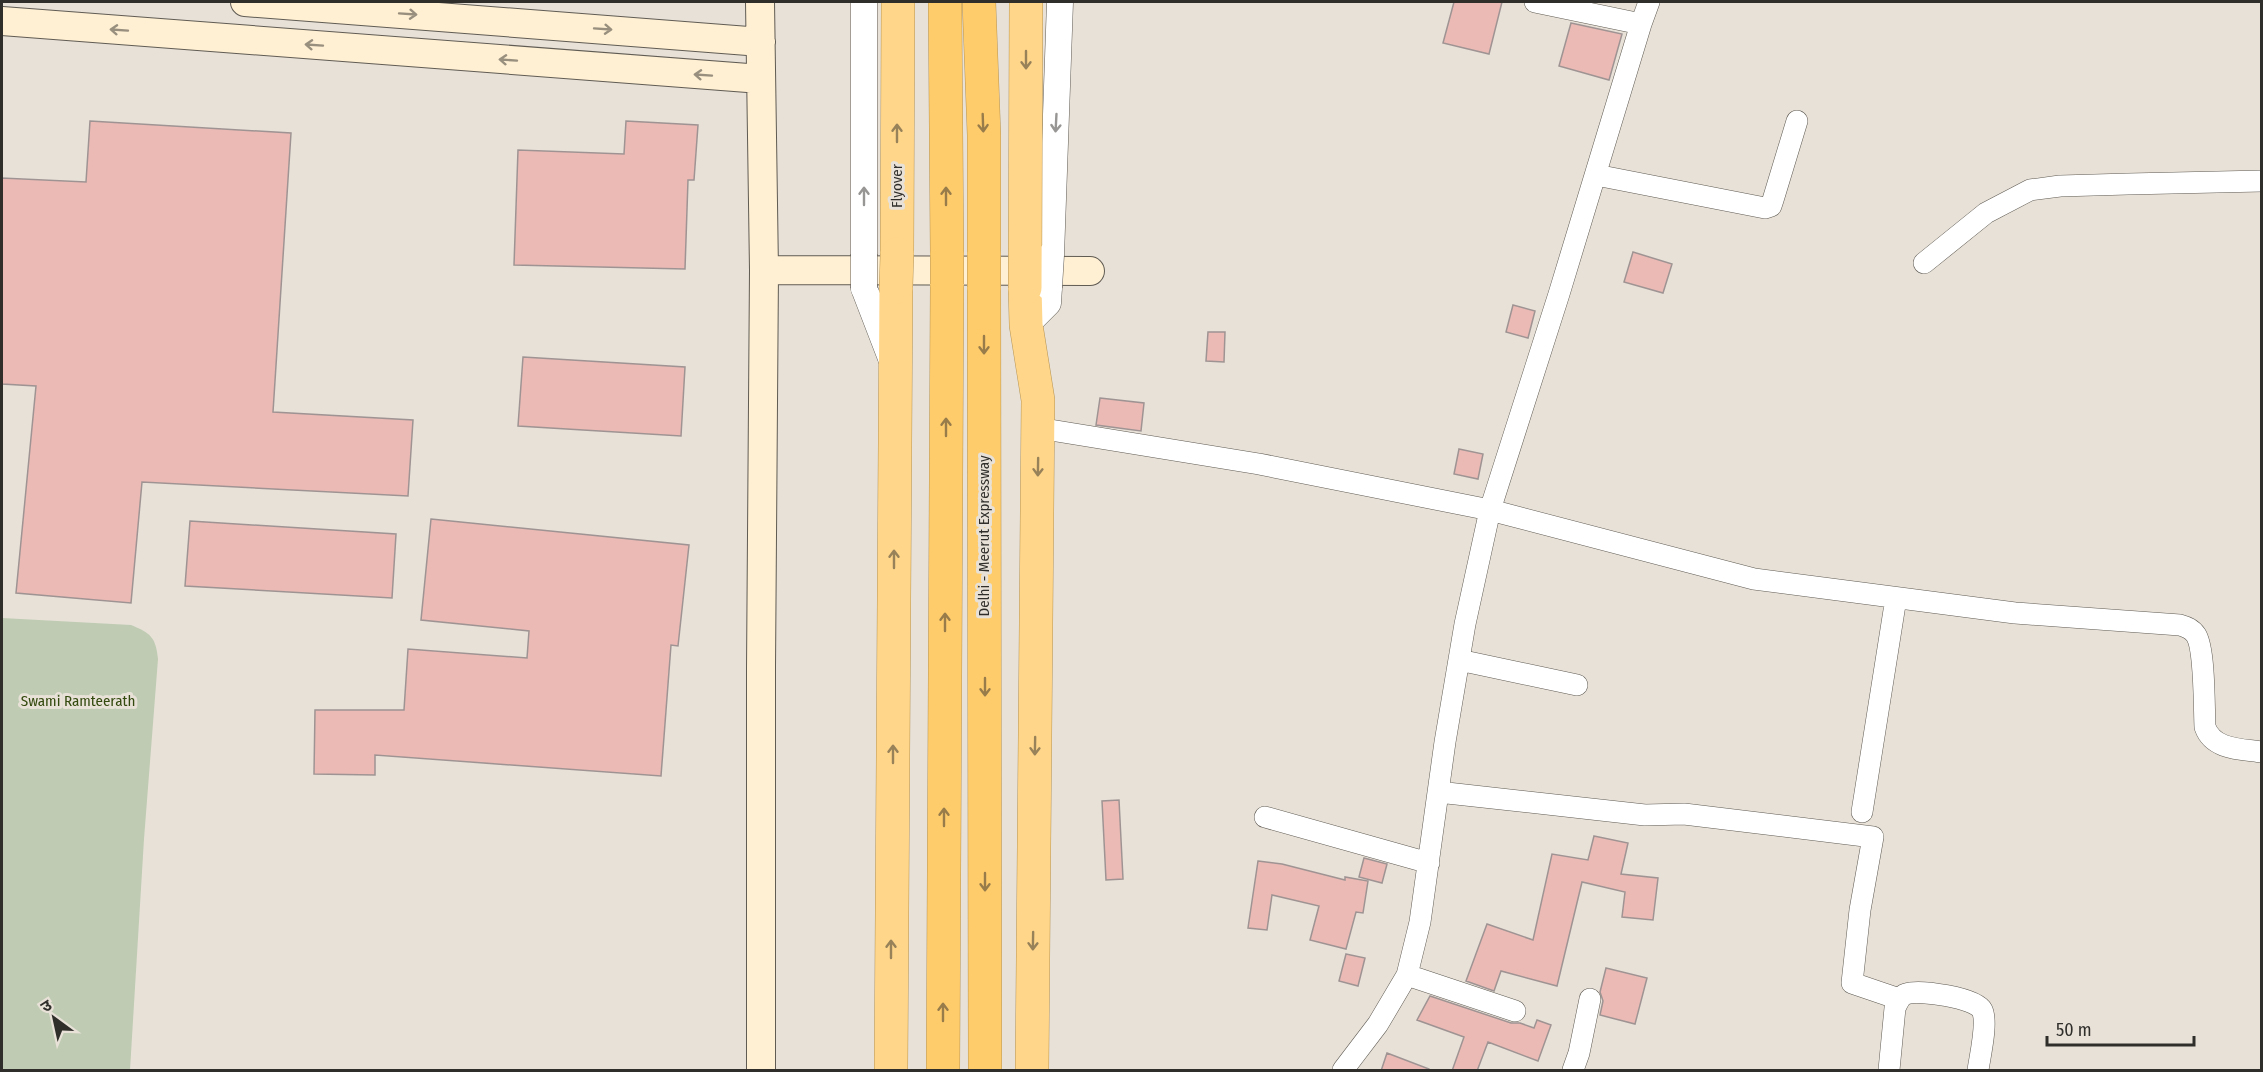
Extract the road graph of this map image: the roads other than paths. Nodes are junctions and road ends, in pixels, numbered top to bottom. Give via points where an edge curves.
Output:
1 (245, 2) edge
2 (760, 2) edge
3 (864, 2) edge
4 (898, 2) edge
5 (945, 2) edge
6 (979, 2) edge
7 (1026, 2) edge
8 (1060, 2) edge
9 (1535, 2) edge
10 (1649, 2) edge
11 (2, 21) edge
12 (1641, 24) junction
13 (761, 42) junction
14 (761, 79) junction
15 (1797, 121) dead end
16 (1596, 175) junction
17 (2262, 181) edge
18 (1924, 263) dead end
19 (764, 270) junction
20 (1090, 271) dead end
21 (1037, 287) junction
22 (896, 370) junction
23 (1038, 428) junction
24 (1490, 510) junction
25 (1896, 598) junction
26 (1460, 660) junction
27 (1578, 686) dead end
28 (2262, 752) edge
29 (1438, 792) junction
30 (1862, 812) dead end
31 (1265, 817) dead end
32 (1429, 863) junction
33 (1407, 975) junction
34 (1590, 999) dead end
35 (1899, 999) junction
36 (1515, 1011) dead end
37 (761, 1071) edge
38 (891, 1071) edge
39 (943, 1071) edge
40 (985, 1071) edge
41 (1032, 1071) edge
42 (1343, 1071) edge
43 (1572, 1071) edge
44 (1888, 1071) edge
45 (1978, 1071) edge

1 -> 13 main road
2 - 13 main road
22 -> 3 street, bridge via 864,288
22 -> 4 highway, Flyover, bridge
39 -> 5 highway
6 -> 40 highway, Delhi - Meerut Expressway, bridge via 984,135
7 -> 21 highway, bridge
8 -> 21 street, bridge via 1051,255
9 - 12 street
10 - 12 street
14 -> 11 main road
12 - 16 street
13 - 14 main road
14 - 19 main road
15 - 16 street via 1771,206 1765,208
16 - 24 street
17 - 18 street via 2128,183 2030,190 1986,213
19 - 20 main road
19 - 37 main road
21 - 23 highway via 1026,325 1038,400
38 -> 22 highway, Flyover
23 - 24 street via 1260,465
23 -> 41 highway
24 - 25 street via 1754,579
24 - 26 street
25 - 28 street via 2190,628 2200,649 2208,735 2226,746
25 - 30 street
26 - 27 street
26 - 29 street
29 - 32 street
29 - 35 street via 1646,815 1684,814 1873,837 1852,983
31 - 32 street
32 - 33 street
33 - 36 street
33 - 42 street via 1378,1024
34 - 43 street
35 - 44 street
35 - 45 street via 1913,993 1975,1003 1982,1010 1984,1022

